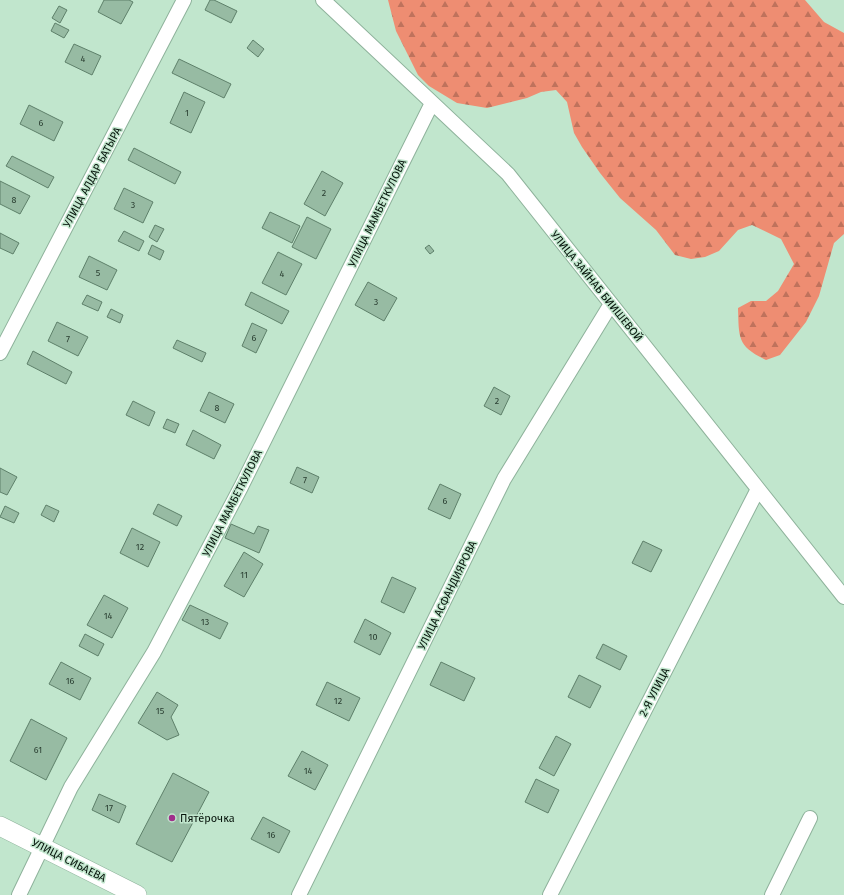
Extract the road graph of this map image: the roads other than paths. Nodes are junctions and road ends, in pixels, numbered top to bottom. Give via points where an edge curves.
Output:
1 (184, 0) edge
2 (323, 0) edge
3 (432, 103) junction
4 (611, 304) junction
5 (0, 353) edge
6 (758, 489) junction
7 (844, 597) edge
8 (810, 818) dead end
9 (0, 826) edge
10 (42, 847) junction
11 (19, 895) edge
12 (137, 895) edge
13 (299, 895) edge
14 (550, 895) edge
15 (772, 895) edge

1 - 5 street, УЛИЦА АЛДАР БАТЫРА
2 - 3 street, УЛИЦА ЗАЙНАБ БИИШЕВОЙ
3 - 4 street, УЛИЦА ЗАЙНАБ БИИШЕВОЙ via 508,174
3 - 10 street, УЛИЦА МАМБЕТКУЛОВА via 241,487 154,652 71,787
4 - 6 street, УЛИЦА ЗАЙНАБ БИИШЕВОЙ
4 - 13 street, УЛИЦА АСФАНДИЯРОВА via 504,480
6 - 7 street, УЛИЦА ЗАЙНАБ БИИШЕВОЙ
6 - 14 street, 2-Я УЛИЦА
8 - 15 street
9 - 10 main road, УЛИЦА СИБАЕВА
10 - 11 street, УЛИЦА МАМБЕТКУЛОВА
10 - 12 main road, УЛИЦА СИБАЕВА

